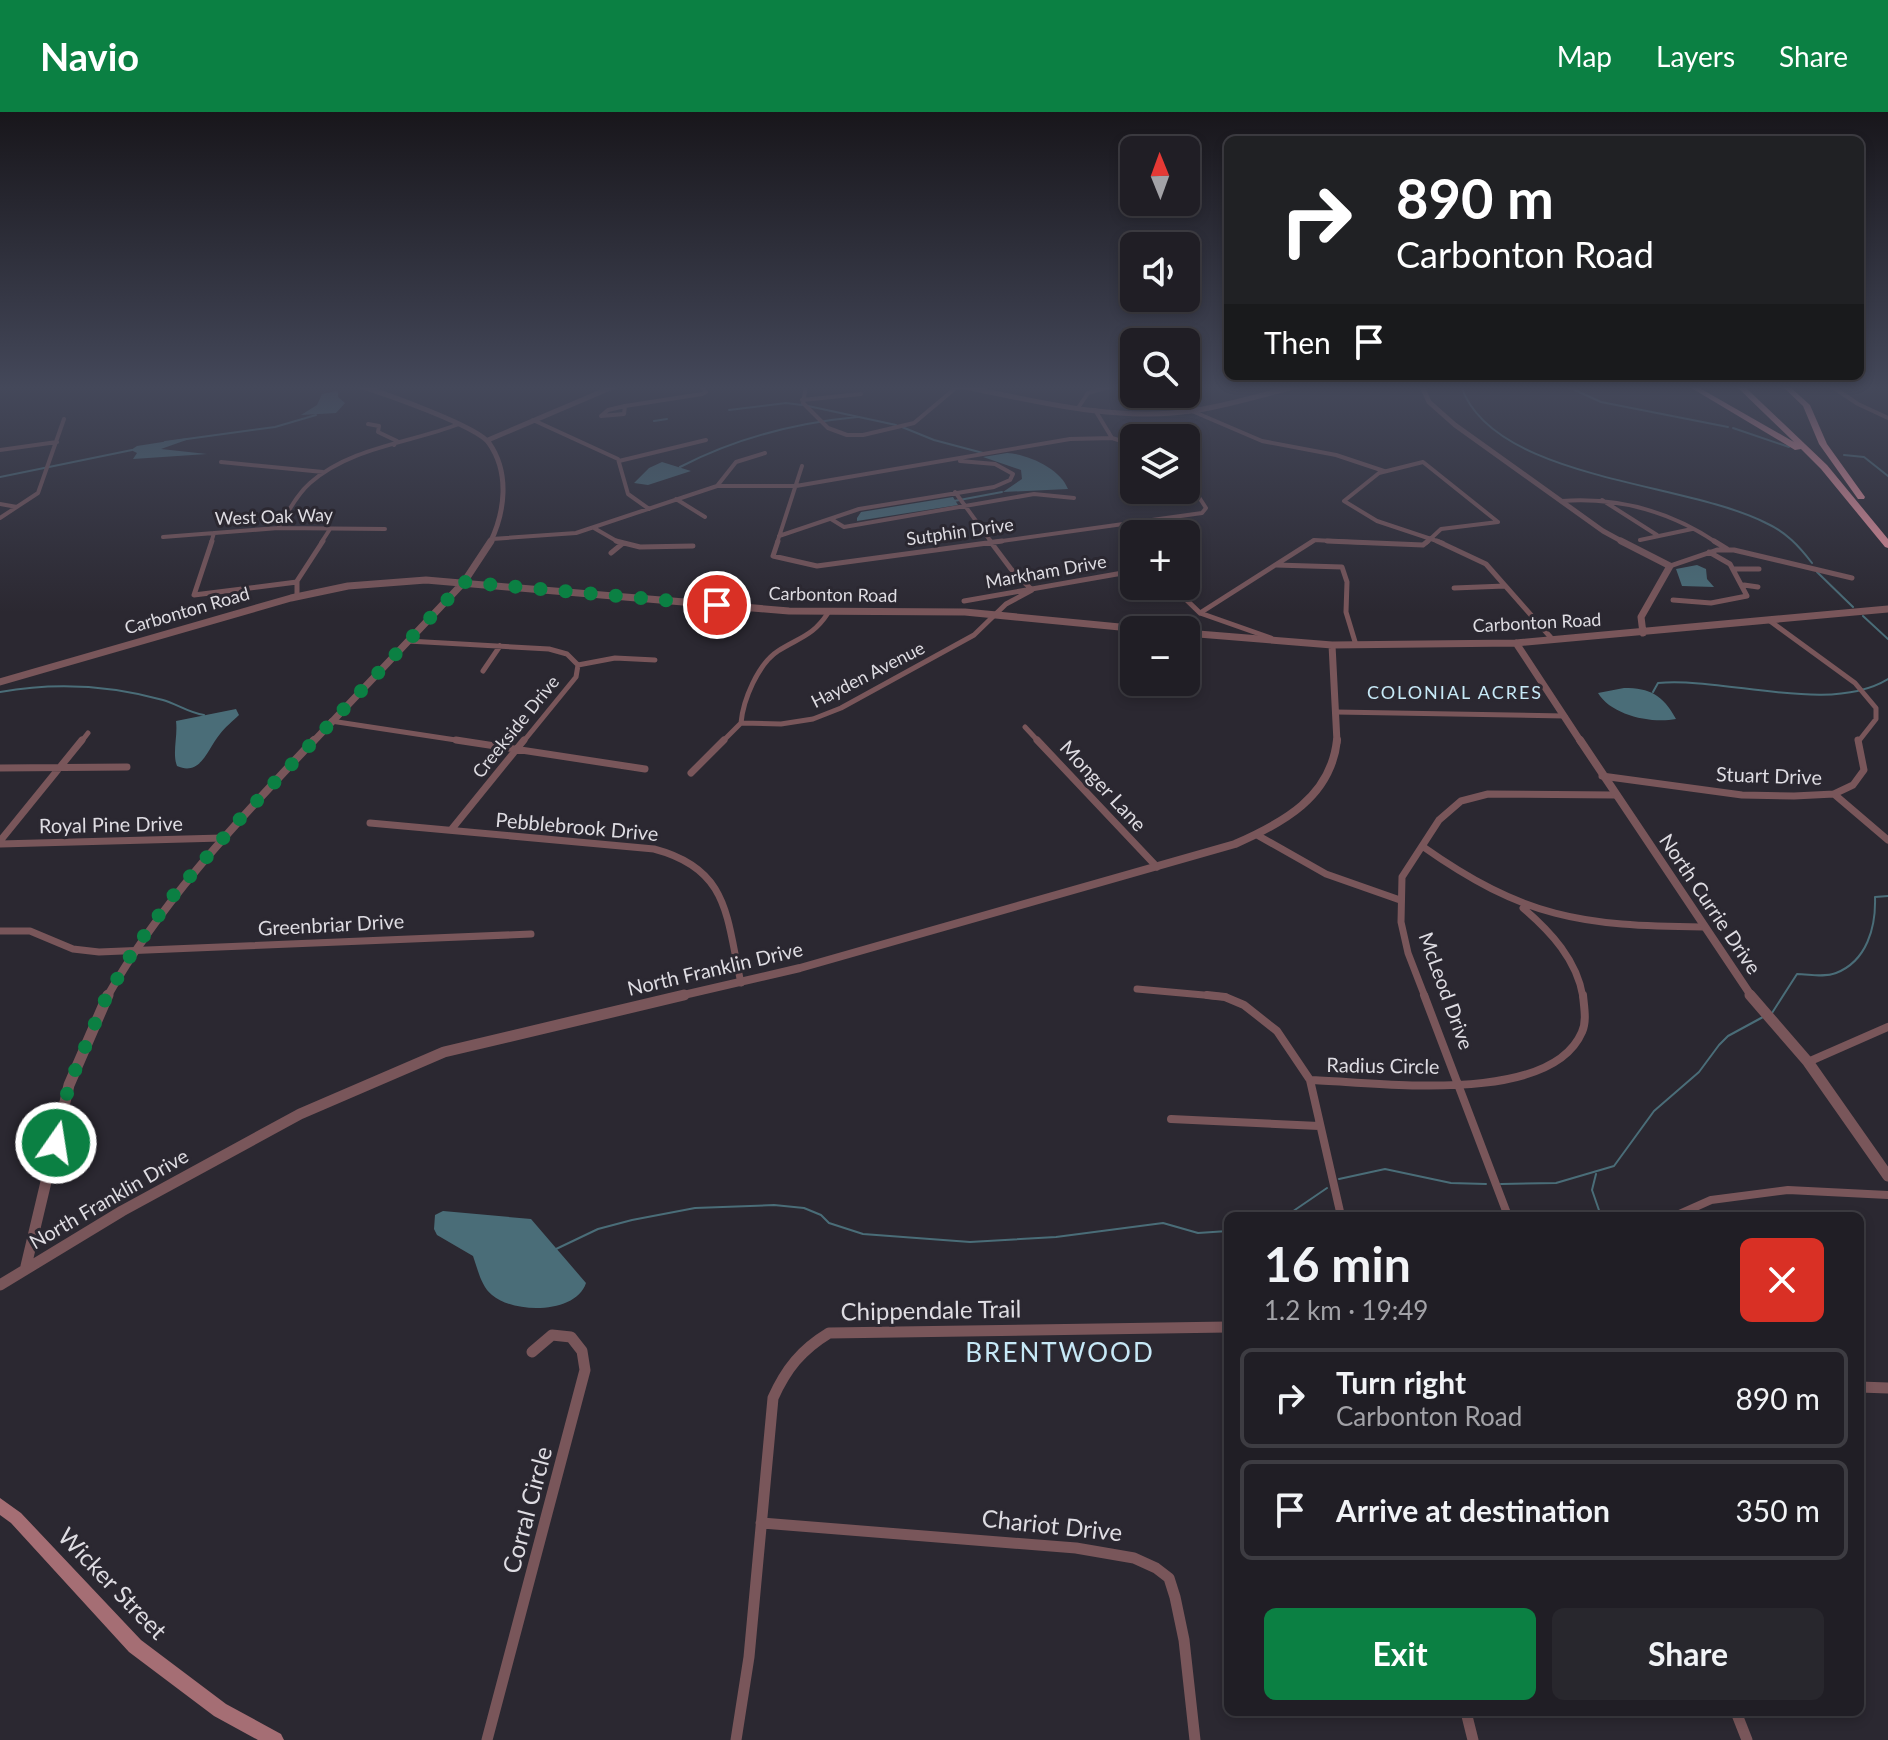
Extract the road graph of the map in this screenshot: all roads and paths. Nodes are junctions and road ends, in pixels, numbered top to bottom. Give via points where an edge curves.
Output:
1 (50, 462) edge
2 (221, 462) dead end
3 (346, 462) edge
4 (498, 462) edge
5 (619, 462) edge
6 (735, 462) edge
7 (937, 462) edge
8 (968, 462) edge
9 (1357, 462) edge
10 (1508, 462) edge
11 (1817, 462) edge
12 (1819, 462) edge
13 (1829, 462) edge
14 (1836, 462) edge
15 (802, 466) dead end
16 (1824, 467) junction
17 (1384, 471) junction
18 (323, 472) junction
19 (717, 486) junction
20 (796, 486) junction
21 (955, 492) junction
22 (1861, 497) junction
23 (1074, 498) dead end
24 (1600, 498) junction
25 (676, 499) junction
26 (1200, 499) edge
27 (1562, 501) junction
28 (0, 504) edge
29 (17, 507) junction
30 (967, 508) junction
31 (649, 509) junction
32 (705, 517) dead end
33 (0, 518) edge
34 (831, 519) junction
35 (1155, 520) edge
36 (1120, 525) edge
37 (278, 528) junction
38 (594, 528) junction
39 (1694, 528) junction
40 (330, 529) junction
41 (385, 529) dead end
42 (1888, 530) edge
43 (214, 533) junction
44 (1657, 535) junction
45 (779, 536) junction
46 (163, 537) dead end
47 (1433, 537) junction
48 (492, 539) junction
49 (1640, 540) dead end
50 (992, 542) junction
51 (622, 544) junction
52 (1888, 545) edge
53 (693, 546) dead end
54 (1727, 549) junction
55 (1709, 552) junction
56 (611, 553) dead end
57 (1276, 565) junction
58 (1670, 566) junction
59 (1734, 569) junction
60 (1759, 569) dead end
61 (1120, 574) edge
62 (1852, 578) dead end
63 (297, 582) junction
64 (464, 582) junction
65 (1744, 585) junction
66 (1505, 586) junction
67 (1758, 587) dead end
68 (1454, 588) dead end
69 (1032, 590) junction
70 (297, 596) junction
71 (1187, 600) edge
72 (1673, 600) dead end
73 (964, 601) dead end
74 (1888, 609) edge
75 (828, 613) junction
76 (1200, 613) junction
77 (994, 615) junction
78 (1770, 621) junction
79 (1120, 627) edge
80 (1643, 633) junction
81 (1200, 634) edge
82 (1553, 640) junction
83 (408, 641) junction
84 (1292, 643) junction
85 (1516, 643) junction
86 (1332, 645) junction
87 (1356, 645) junction
88 (500, 646) junction
89 (655, 660) dead end
90 (578, 665) junction
91 (483, 671) dead end
92 (0, 682) edge
93 (1336, 712) junction
94 (1565, 716) junction
95 (331, 721) junction
96 (741, 723) junction
97 (1025, 727) dead end
98 (88, 733) dead end
99 (516, 750) junction
100 (61, 767) junction
101 (127, 767) dead end
102 (0, 768) edge
103 (645, 769) dead end
104 (691, 773) dead end
105 (1602, 776) junction
106 (1834, 794) junction
107 (1615, 795) junction
108 (370, 823) dead end
109 (451, 830) junction
110 (1257, 835) junction
111 (222, 838) junction
112 (1888, 840) edge
113 (0, 842) edge
114 (1422, 846) junction
115 (1157, 867) junction
116 (1400, 900) junction
117 (1523, 908) junction
118 (1703, 927) junction
119 (0, 931) edge
120 (531, 934) dead end
121 (133, 951) junction
122 (741, 983) junction
123 (1137, 989) dead end
124 (1888, 1027) edge
125 (1808, 1062) junction
126 (1310, 1080) junction
127 (1458, 1083) junction
128 (1171, 1119) dead end
129 (1319, 1126) junction
130 (1888, 1176) edge
131 (1888, 1195) edge
132 (1340, 1212) edge
133 (1506, 1212) edge
134 (1684, 1212) edge
135 (26, 1266) junction
136 (0, 1285) edge
137 (1224, 1327) edge
138 (532, 1352) dead end
139 (1864, 1387) edge
140 (1888, 1388) edge
141 (0, 1506) edge
142 (761, 1523) junction
143 (1467, 1716) edge
144 (1738, 1716) edge
145 (275, 1740) edge
146 (487, 1740) edge
147 (736, 1740) edge
148 (1195, 1740) edge
149 (1473, 1740) edge
150 (1747, 1740) edge

1 - 29 street via 42,487
2 - 18 street
3 - 18 street
4 - 48 street via 505,478 503,509
5 - 31 street via 628,494
6 - 19 street
7 - 20 street
8 - 21 street via 997,465 1013,474 994,487
9 - 17 street
10 - 27 street
11 - 16 highway
12 - 16 highway
13 - 22 highway
14 - 22 highway
15 - 20 street
16 - 52 highway
17 - 47 street via 1344,501 1375,521
17 - 47 street via 1423,462 1498,522 1441,529
18 - 37 street via 302,491
19 - 20 street
19 - 25 street
20 - 45 street
21 - 30 street
21 - 34 street
22 - 42 highway
23 - 30 street via 1034,494
24 - 27 street
24 - 39 street via 1661,511
24 - 44 street
25 - 31 street
25 - 32 street
26 - 35 street, Sutphin Drive via 1206,508 1202,513
27 - 58 street via 1610,535
28 - 29 street
29 - 33 street
30 - 34 street via 844,527
30 - 50 street
31 - 38 street
34 - 45 street
36 - 50 street, Sutphin Drive
37 - 40 street, West Oak Way
37 - 43 street, West Oak Way
38 - 48 street via 539,538
38 - 51 street
39 - 44 street
39 - 54 street
40 - 41 street, West Oak Way
40 - 63 street
43 - 46 street, West Oak Way
43 - 63 street via 194,595
44 - 49 street
45 - 50 street, Sutphin Drive via 773,556 817,566
47 - 57 street via 1423,545 1314,540
47 - 66 street via 1473,554
48 - 64 street
50 - 69 street
51 - 53 street
51 - 56 street
54 - 55 street
54 - 62 street
55 - 58 street
55 - 59 street
57 - 76 street
57 - 87 street via 1342,567 1346,612
58 - 80 street via 1641,617
59 - 60 street
59 - 65 street
61 - 69 street, Markham Drive
63 - 70 street
64 - 70 street, Carbonton Road via 388,582
64 - 75 street, Carbonton Road
64 - 83 street
65 - 67 street
65 - 72 street via 1747,596 1726,601
66 - 68 street
66 - 82 street
69 - 73 street, Markham Drive
69 - 77 street, Hayden Avenue
70 - 92 street, Carbonton Road
71 - 76 street
74 - 78 street, Carbonton Road
75 - 77 street, Carbonton Road
75 - 96 street via 816,631 765,662 742,708
76 - 84 street
77 - 79 street, Carbonton Road
77 - 96 street, Hayden Avenue via 974,635 841,708 781,724
78 - 80 street, Carbonton Road
78 - 106 street, Stuart Drive via 1855,683 1876,708 1876,719 1858,740 1864,770 1853,785
80 - 82 street, Carbonton Road
81 - 84 street, Carbonton Road
82 - 85 street, Carbonton Road
83 - 88 street, Creekside Drive
83 - 95 street
84 - 86 street, Carbonton Road
85 - 87 street, Carbonton Road
85 - 94 street, North Currie Drive
86 - 87 street, Carbonton Road
86 - 93 street, North Franklin Drive
88 - 90 street, Creekside Drive via 560,651
88 - 91 street
89 - 90 street via 615,658
90 - 99 street, Creekside Drive via 576,677
93 - 94 street
93 - 110 street, North Franklin Drive via 1338,744 1326,777 1293,814
94 - 105 street, North Currie Drive
95 - 99 street
95 - 111 street
96 - 104 street
97 - 115 street, Monger Lane
98 - 100 street
99 - 103 street
99 - 109 street, Creekside Drive
100 - 101 street
100 - 102 street
100 - 113 street
105 - 106 street, Stuart Drive via 1742,795
105 - 107 street, North Currie Drive
106 - 112 street
107 - 114 street, McLeod Drive via 1471,797 1439,820
107 - 118 street, North Currie Drive
108 - 109 street, Pebblebrook Drive
109 - 122 street, Pebblebrook Drive via 654,849 690,859 716,883
110 - 115 street, North Franklin Drive
110 - 116 street via 1313,870
111 - 113 street, Royal Pine Drive
111 - 121 street
114 - 116 street, McLeod Drive via 1402,877
114 - 117 street via 1480,887
115 - 122 street, North Franklin Drive
116 - 127 street, McLeod Drive via 1408,953
117 - 118 street via 1599,924
117 - 127 street, Radius Circle via 1567,956 1578,977 1584,1029 1572,1047 1543,1070
118 - 125 street, North Currie Drive via 1750,995
119 - 121 street, Greenbriar Drive via 30,931 82,951
120 - 121 street, Greenbriar Drive
121 - 135 street via 104,1002 69,1085
122 - 135 street, North Franklin Drive via 501,1037 407,1066 300,1114
123 - 126 street via 1225,997 1244,1005 1277,1031
124 - 125 street
125 - 130 street, North Currie Drive
126 - 127 street, Radius Circle
126 - 129 street
127 - 133 street, McLeod Drive
128 - 129 street
129 - 132 street
131 - 134 street via 1788,1190 1711,1200
135 - 136 street, North Franklin Drive
137 - 142 street, Chippendale Trail via 829,1333 802,1349 773,1398
138 - 146 street, Corral Circle via 552,1335 571,1337 582,1351 585,1370
139 - 140 street
141 - 145 main road, Wicker Street via 135,1646 220,1710
142 - 147 street, Chippendale Trail
142 - 148 street, Chariot Drive via 1076,1548 1134,1558 1156,1568 1169,1578 1175,1597
143 - 149 street
144 - 150 street

